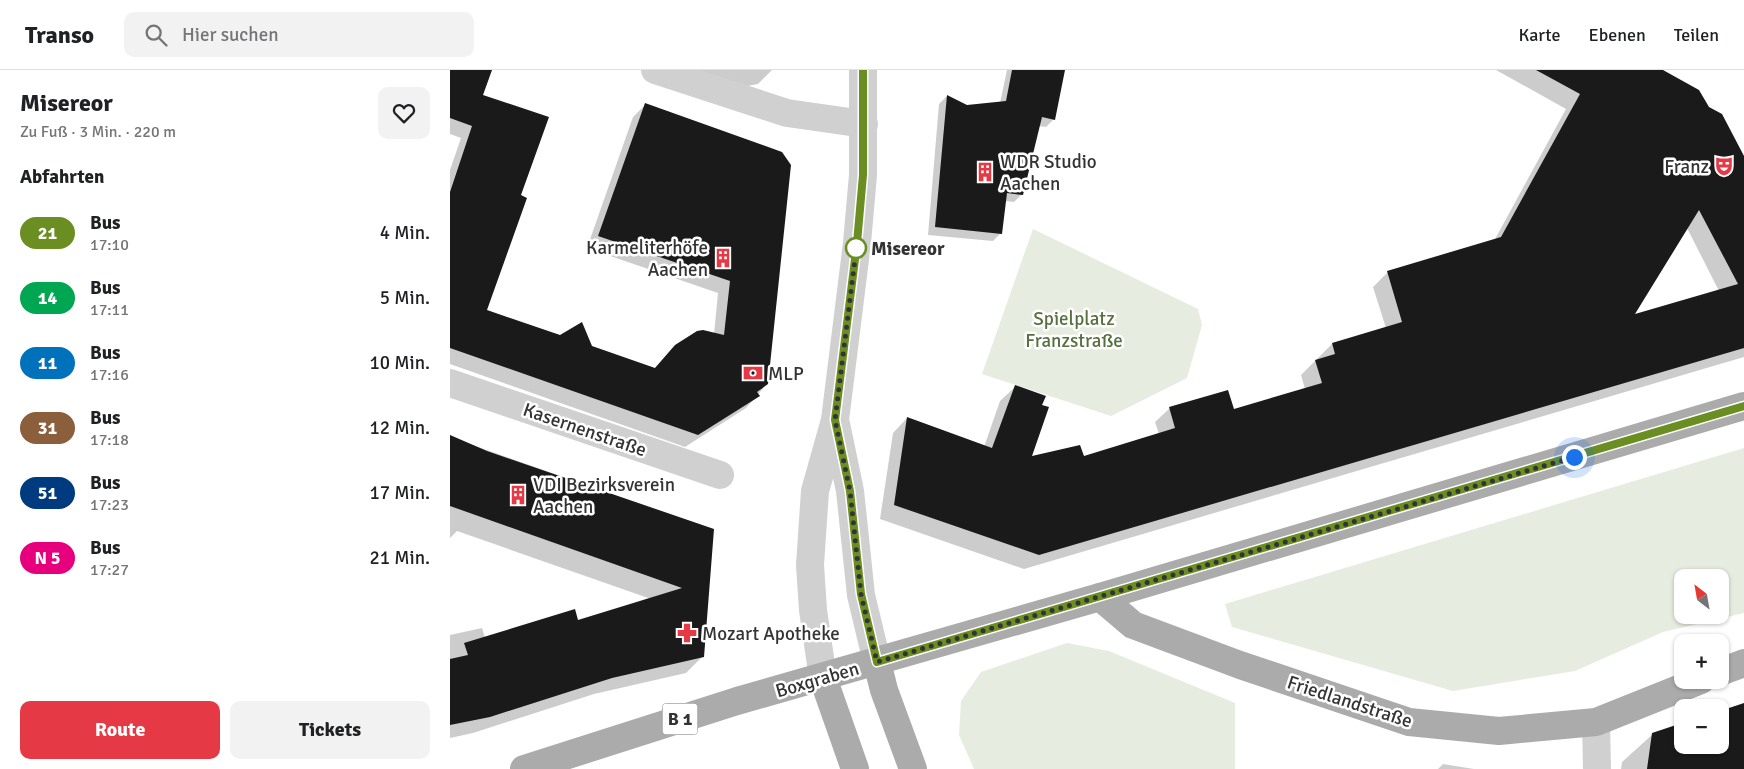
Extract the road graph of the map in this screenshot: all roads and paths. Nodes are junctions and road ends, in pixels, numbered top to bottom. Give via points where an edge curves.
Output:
1 (655, 70) edge
2 (863, 70) edge
3 (864, 124) junction
4 (450, 383) edge
5 (1744, 406) edge
6 (835, 420) junction
7 (720, 474) dead end
8 (1100, 597) junction
9 (877, 662) junction
10 (1744, 663) edge
11 (1729, 669) edge
12 (823, 678) junction
13 (1678, 689) edge
14 (1596, 722) junction
15 (524, 769) edge
16 (855, 769) edge
17 (913, 769) edge
18 (1597, 769) edge

1 - 3 street via 787,113
2 - 3 street
3 - 6 street via 857,243
4 - 7 street, Kasernenstraße
5 - 8 main road, Boxgraben / B 1
6 - 9 street via 850,491 861,594
6 - 12 street via 815,491 810,565
8 - 9 main road, Boxgraben / B 1
8 - 14 main road, Friedlandstraße via 1133,625 1409,722 1499,731
9 - 12 main road, Boxgraben / B 1
9 - 17 main road
10 - 11 main road
12 - 15 main road, Boxgraben / B 1 via 737,701
12 - 16 main road
13 - 14 main road, Friedlandstraße
14 - 18 street

